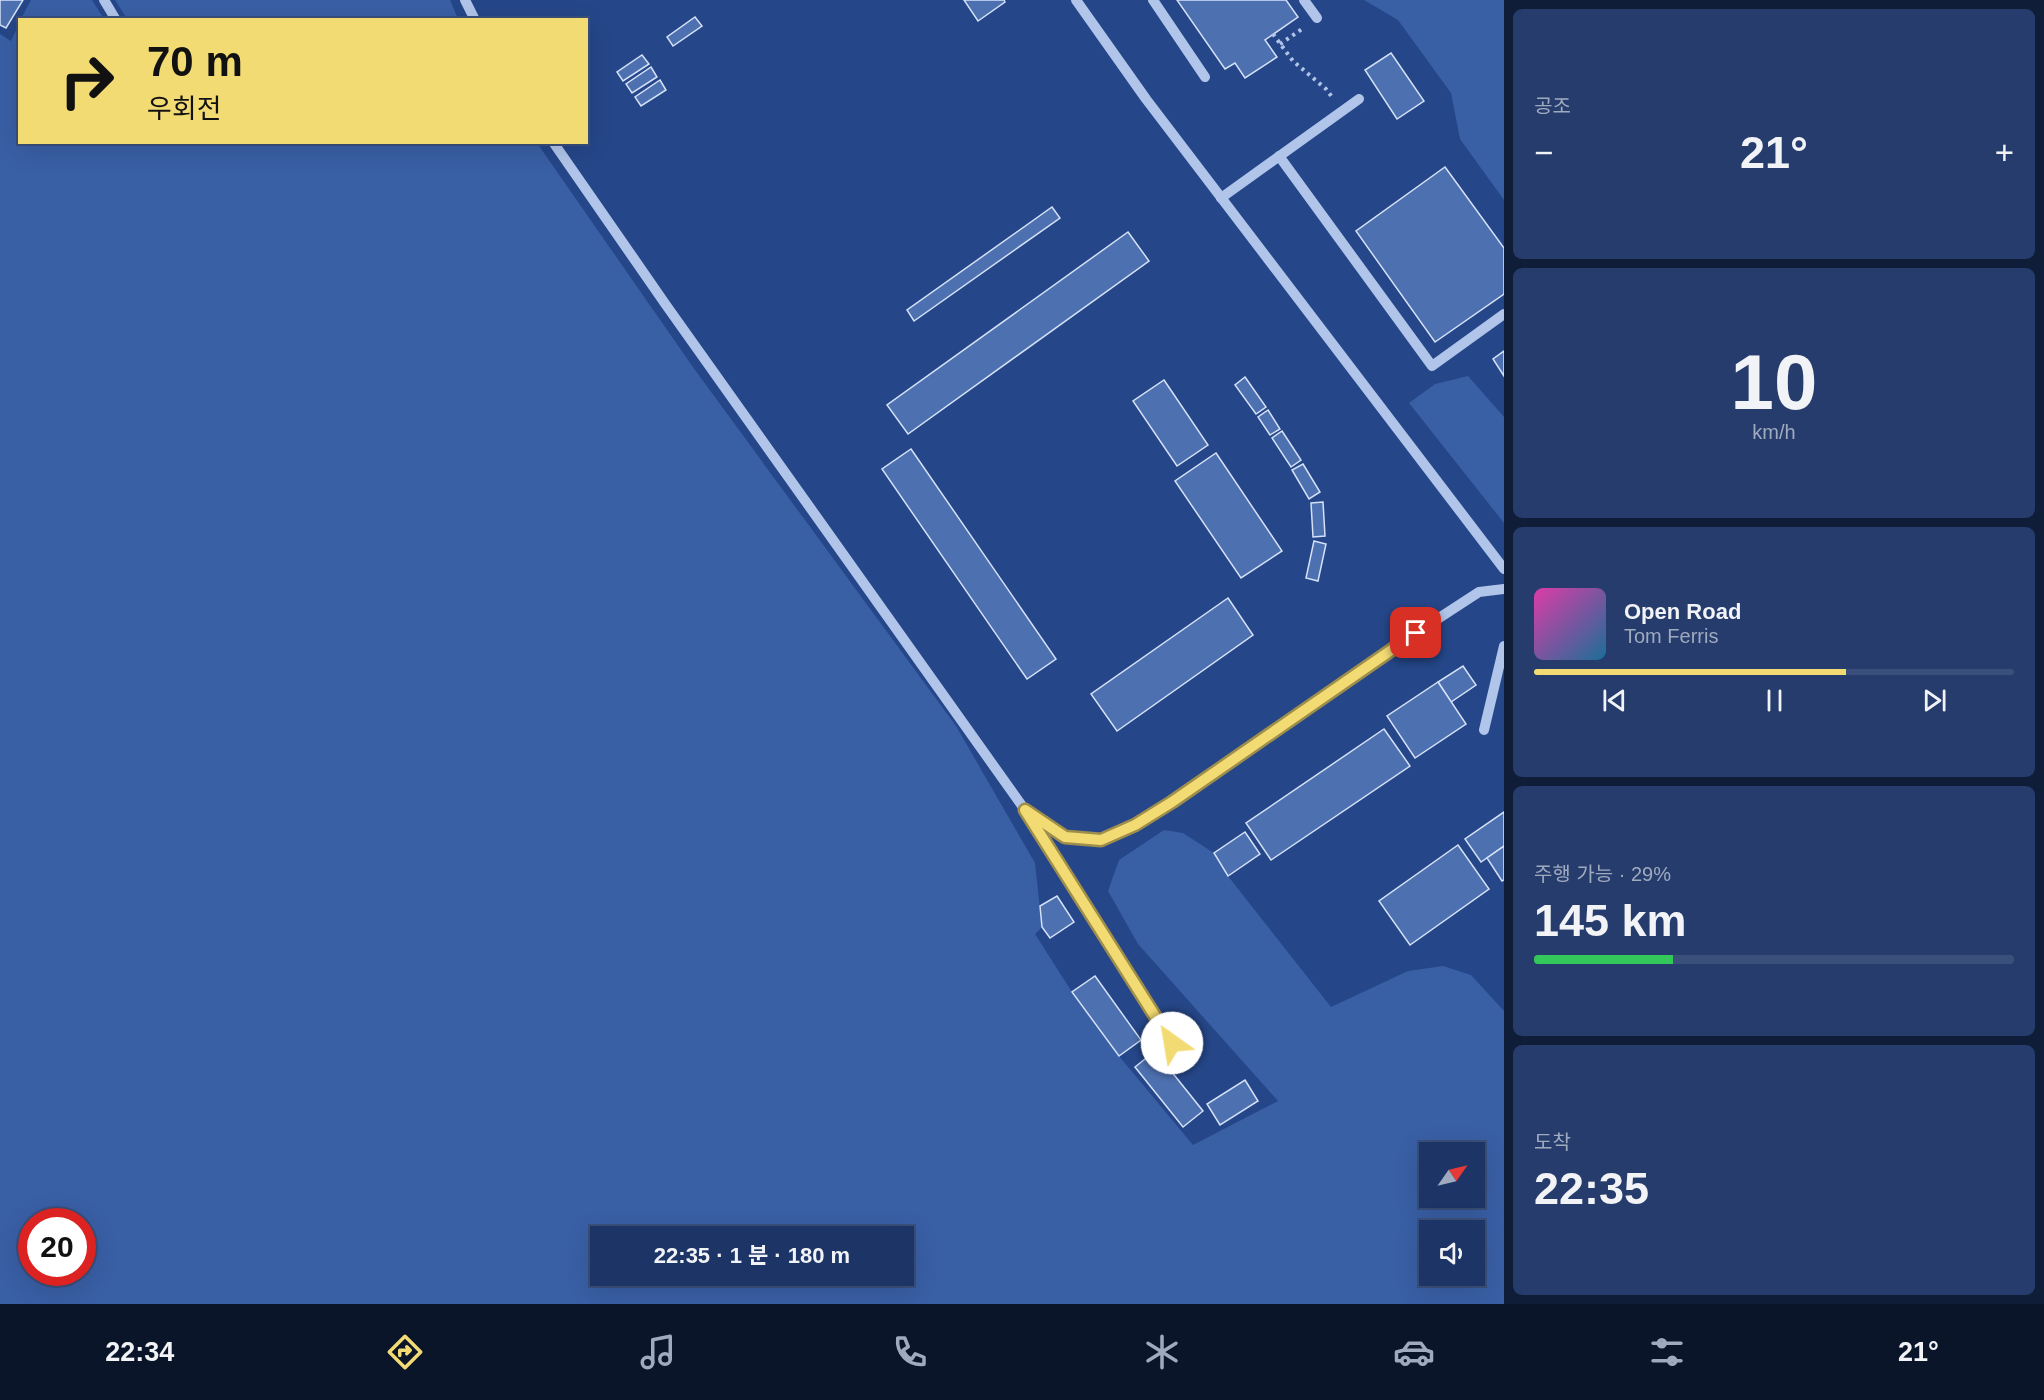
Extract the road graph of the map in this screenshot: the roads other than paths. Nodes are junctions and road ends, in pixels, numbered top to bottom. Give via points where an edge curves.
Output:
1 (104, 0) edge
2 (465, 0) edge
3 (1077, 0) edge
4 (1152, 0) edge
5 (1304, 0) edge
6 (115, 18) edge
7 (474, 18) edge
8 (1317, 18) road end
9 (1205, 77) dead end
10 (1359, 99) dead end
11 (554, 144) edge
12 (1279, 156) junction
13 (1221, 198) junction
14 (1504, 314) edge
15 (1504, 569) edge
16 (1504, 589) edge
17 (1504, 646) edge
18 (1484, 730) dead end
19 (1025, 810) junction
20 (1184, 1062) dead end

1 - 6 lane
2 - 7 lane
3 - 13 lane
4 - 9 lane
5 - 8 lane
10 - 12 lane
11 - 19 lane
12 - 13 lane
12 - 14 lane via 1432,366
13 - 15 lane
16 - 19 lane via 1479,592 1135,825 1101,840 1065,837
17 - 18 lane
19 - 20 lane

